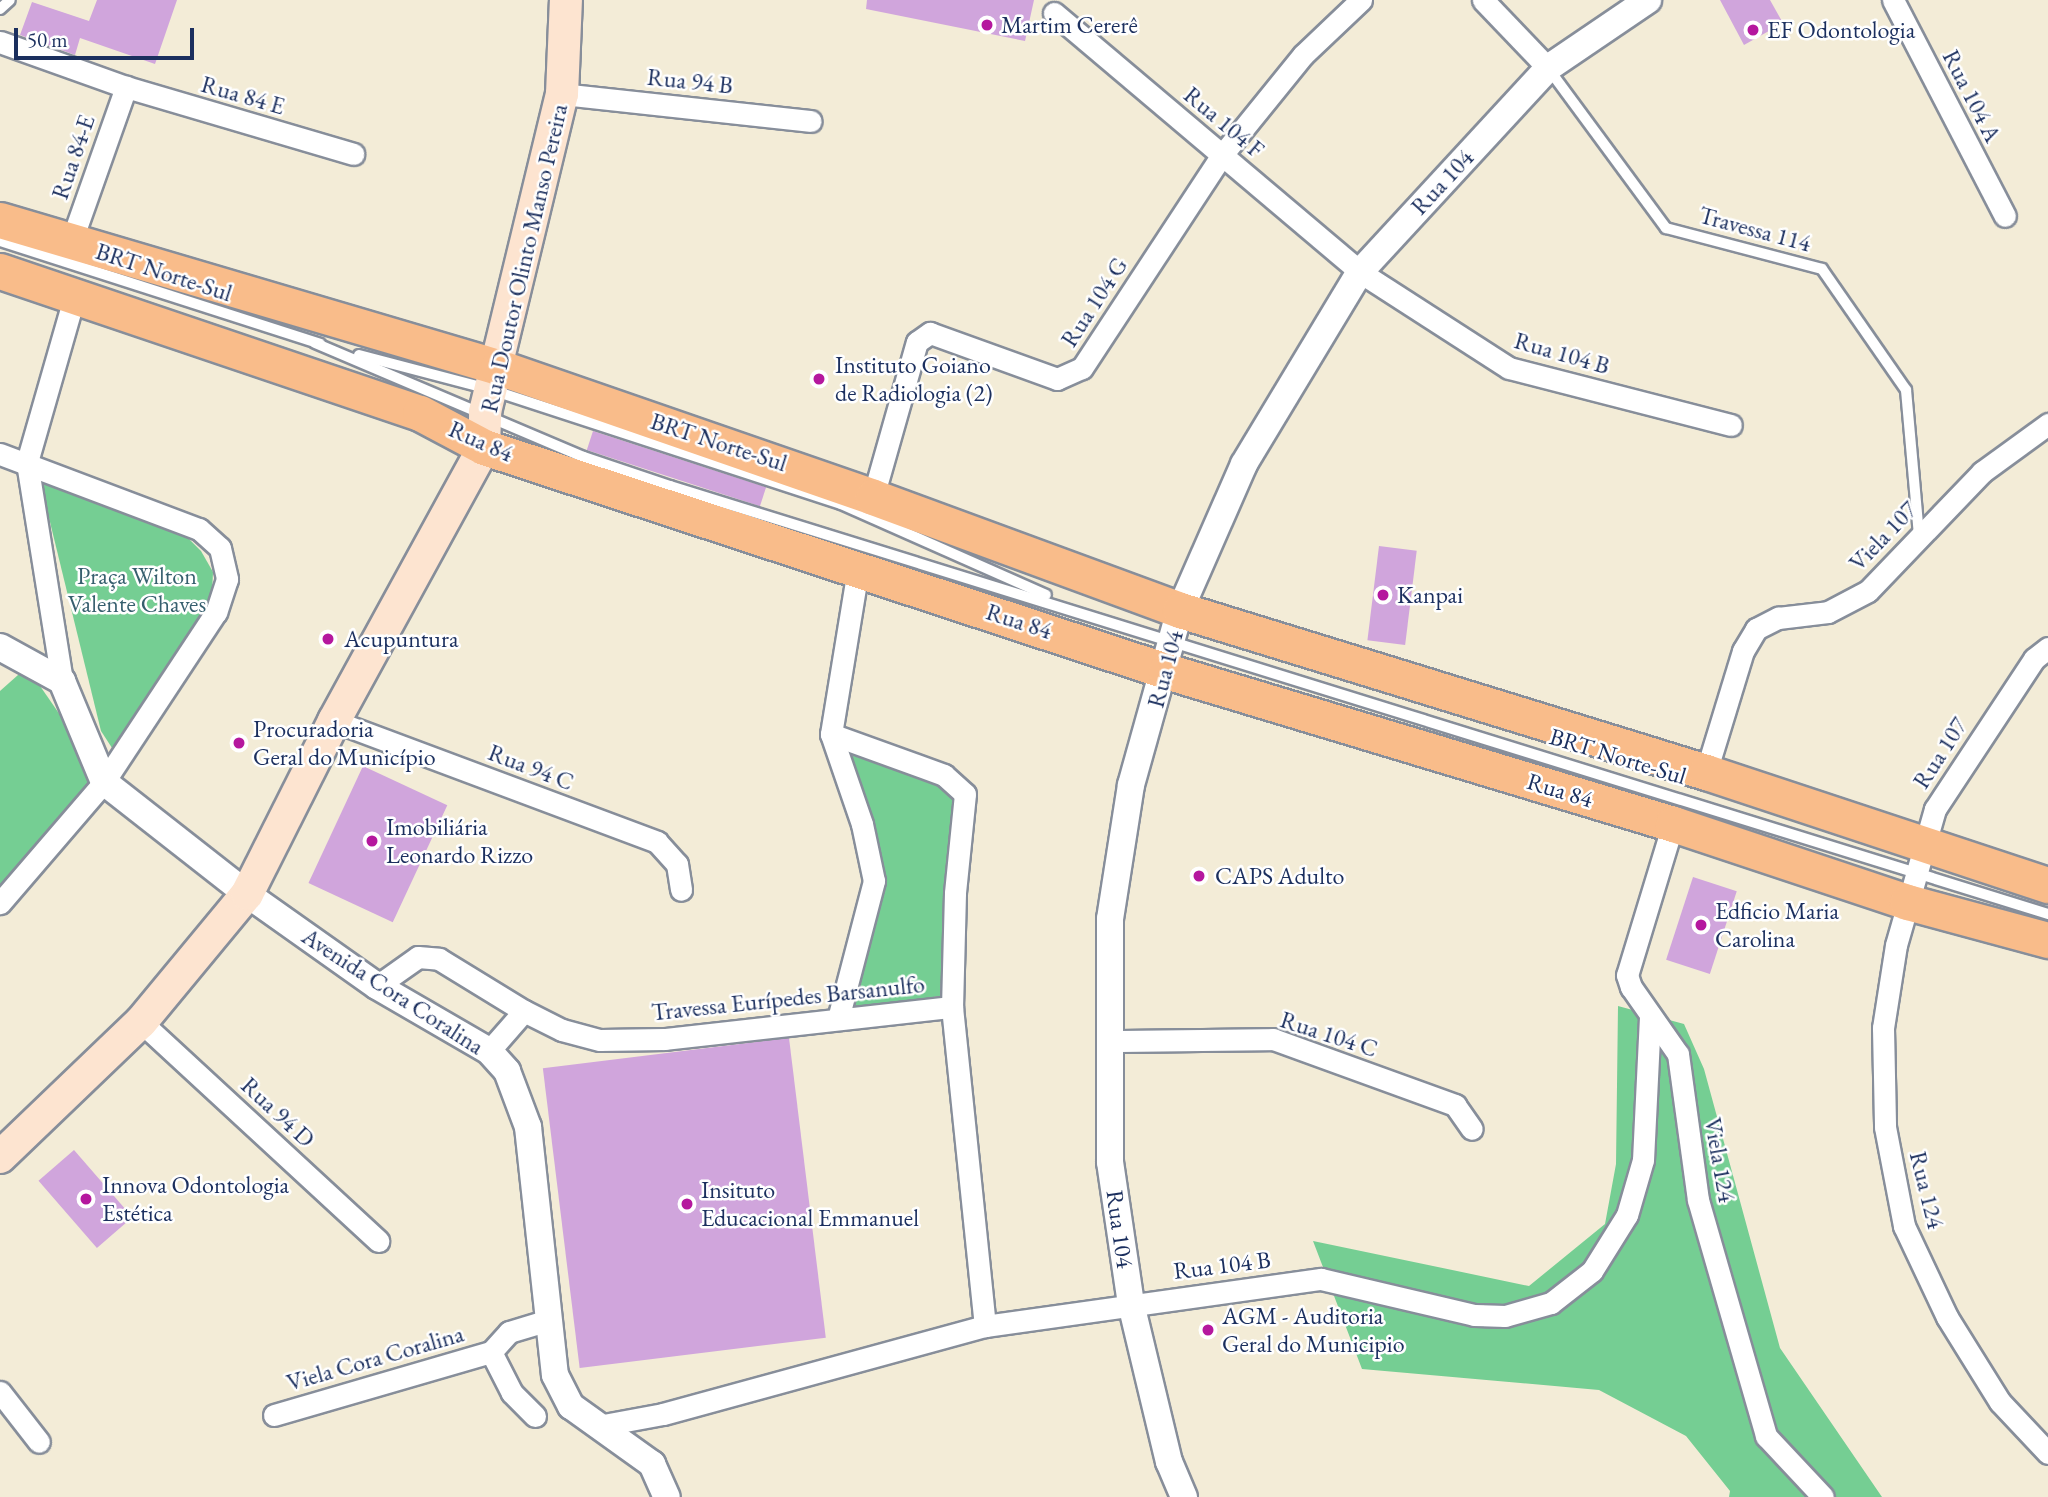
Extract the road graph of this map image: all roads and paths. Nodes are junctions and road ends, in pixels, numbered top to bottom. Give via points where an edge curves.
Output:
1 (10, 0) edge
2 (566, 0) edge
3 (1361, 0) edge
4 (1483, 0) edge
5 (1648, 0) edge
6 (1893, 0) edge
7 (0, 9) edge
8 (1054, 13) dead end
9 (0, 42) edge
10 (1548, 68) junction
11 (126, 88) junction
12 (562, 94) junction
13 (811, 121) dead end
14 (353, 154) dead end
15 (1223, 155) junction
16 (2005, 216) dead end
17 (0, 220) edge
18 (0, 241) edge
19 (71, 245) junction
20 (0, 271) edge
21 (1360, 272) junction
22 (75, 295) junction
23 (315, 343) junction
24 (492, 390) junction
25 (2048, 424) edge
26 (1731, 425) dead end
27 (484, 447) junction
28 (0, 454) edge
29 (27, 462) junction
30 (873, 497) junction
31 (1919, 536) junction
32 (858, 570) junction
33 (1098, 618) junction
34 (1174, 641) junction
35 (0, 647) edge
36 (2048, 648) edge
37 (62, 681) junction
38 (334, 721) junction
39 (831, 734) junction
40 (1706, 772) junction
41 (104, 782) junction
42 (1673, 824) junction
43 (1915, 871) junction
44 (2048, 885) edge
45 (681, 891) dead end
46 (247, 894) junction
47 (0, 903) edge
48 (2048, 914) edge
49 (2048, 940) edge
50 (377, 986) junction
51 (952, 1007) junction
52 (524, 1011) junction
53 (1650, 1015) junction
54 (838, 1019) junction
55 (141, 1022) junction
56 (1110, 1041) junction
57 (489, 1051) junction
58 (1472, 1129) dead end
59 (0, 1157) edge
60 (378, 1241) dead end
61 (1131, 1304) junction
62 (549, 1320) junction
63 (985, 1326) junction
64 (491, 1352) junction
65 (0, 1392) edge
66 (274, 1415) dead end
67 (535, 1416) dead end
68 (598, 1426) junction
69 (39, 1442) dead end
70 (2048, 1453) edge
71 (667, 1497) edge
72 (1184, 1497) edge
73 (1823, 1497) edge

1 - 7 lane
2 - 12 main road, Rua Doutor Olinto Manso Pereira
3 - 15 street, Rua 104 G via 1303,55
4 - 10 street
5 - 10 street, Rua 104
6 - 16 street, Rua 104 A
8 - 15 street, Rua 104 F
9 - 11 street, Rua 84 E
10 - 21 street, Rua 104
10 - 31 lane, Travessa 114 via 1666,228 1822,269 1906,390
11 - 14 street, Rua 84 E
11 - 19 street, Rua 84-E
12 - 13 street, Rua 94 B
12 - 24 main road, Rua Doutor Olinto Manso Pereira
15 - 21 street, Rua 104 F
15 - 30 street, Rua 104 G via 1082,368 1057,379 930,333 917,342
17 - 19 main road, Rua 84
18 - 23 lane, BRT Norte-Sul
19 - 24 main road, Rua 84
20 - 22 main road, Rua 84
21 - 26 street, Rua 104 B via 1508,368
21 - 34 street, Rua 104 via 1244,464
22 - 27 main road, Rua 84 via 420,413
22 - 29 street
23 - 24 lane, BRT Norte-Sul
23 - 24 lane, BRT Norte-Sul
24 - 27 main road, Rua Doutor Olinto Manso Pereira
24 - 30 main road, Rua 84
24 - 33 lane, BRT Norte-Sul via 841,504
24 - 33 lane, BRT Norte-Sul via 584,457
25 - 31 street, Viela 107 via 1982,472
27 - 32 main road, Rua 84
27 - 38 main road, Rua Doutor Olinto Manso Pereira
28 - 29 street
29 - 37 street
29 - 41 street via 199,529 220,548 227,579 216,612
30 - 34 main road, Rua 84
31 - 40 street, Viela 107 via 1868,591 1828,612 1778,618 1755,629 1743,651
32 - 34 main road, Rua 84
32 - 39 street
33 - 34 lane, BRT Norte-Sul
34 - 40 main road, Rua 84
34 - 42 main road, Rua 84
34 - 43 lane, BRT Norte-Sul
34 - 56 street, Rua 104 via 1131,785 1110,919
35 - 37 street
36 - 43 street, Rua 107 via 2034,659 1935,809
37 - 41 street, Avenida Cora Coralina
38 - 45 street, Rua 94 C via 657,842 677,864
38 - 46 main road, Rua Doutor Olinto Manso Pereira
39 - 51 street via 944,775 965,794 954,893
39 - 54 street via 862,824 874,881
40 - 43 main road, Rua 84
41 - 46 street, Avenida Cora Coralina
41 - 47 street
42 - 43 main road, Rua 84
42 - 53 street, Viela 124 via 1627,975
43 - 44 main road, Rua 84
43 - 48 lane, BRT Norte-Sul
43 - 49 main road, Rua 84
43 - 70 street, Rua 124 via 1882,1028 1885,1127 1904,1226 1947,1317 2000,1402
46 - 50 street, Avenida Cora Coralina
46 - 55 main road, Rua Doutor Olinto Manso Pereira
50 - 52 street, Travessa Eurípedes Barsanulfo via 418,957 439,958
50 - 57 street, Avenida Cora Coralina
51 - 54 street, Travessa Eurípedes Barsanulfo
51 - 63 street, Travessa Eurípedes Barsanulfo
52 - 54 street, Travessa Eurípedes Barsanulfo via 562,1030 600,1040 666,1039
52 - 57 street
53 - 61 street, Rua 104 B via 1643,1160 1627,1215 1592,1270 1551,1303 1505,1316 1474,1315 1321,1279
53 - 73 street, Viela 124 via 1678,1054 1698,1200 1766,1436
55 - 59 main road, Rua Doutor Olinto Manso Pereira
55 - 60 street, Rua 94 D
56 - 58 street, Rua 104 C via 1273,1039 1455,1105
56 - 61 street, Rua 104 via 1110,1162
57 - 62 street, Avenida Cora Coralina via 507,1071 528,1127
61 - 63 street
61 - 72 street, Rua 104 via 1169,1462
62 - 64 street, Viela Cora Coralina via 509,1332
62 - 68 street, Avenida Cora Coralina via 555,1375 562,1391 571,1406
63 - 68 street via 663,1414
64 - 66 street, Viela Cora Coralina
64 - 67 street, Viela Cora Coralina via 512,1393
65 - 69 street
68 - 71 street, Avenida Cora Coralina via 652,1464

